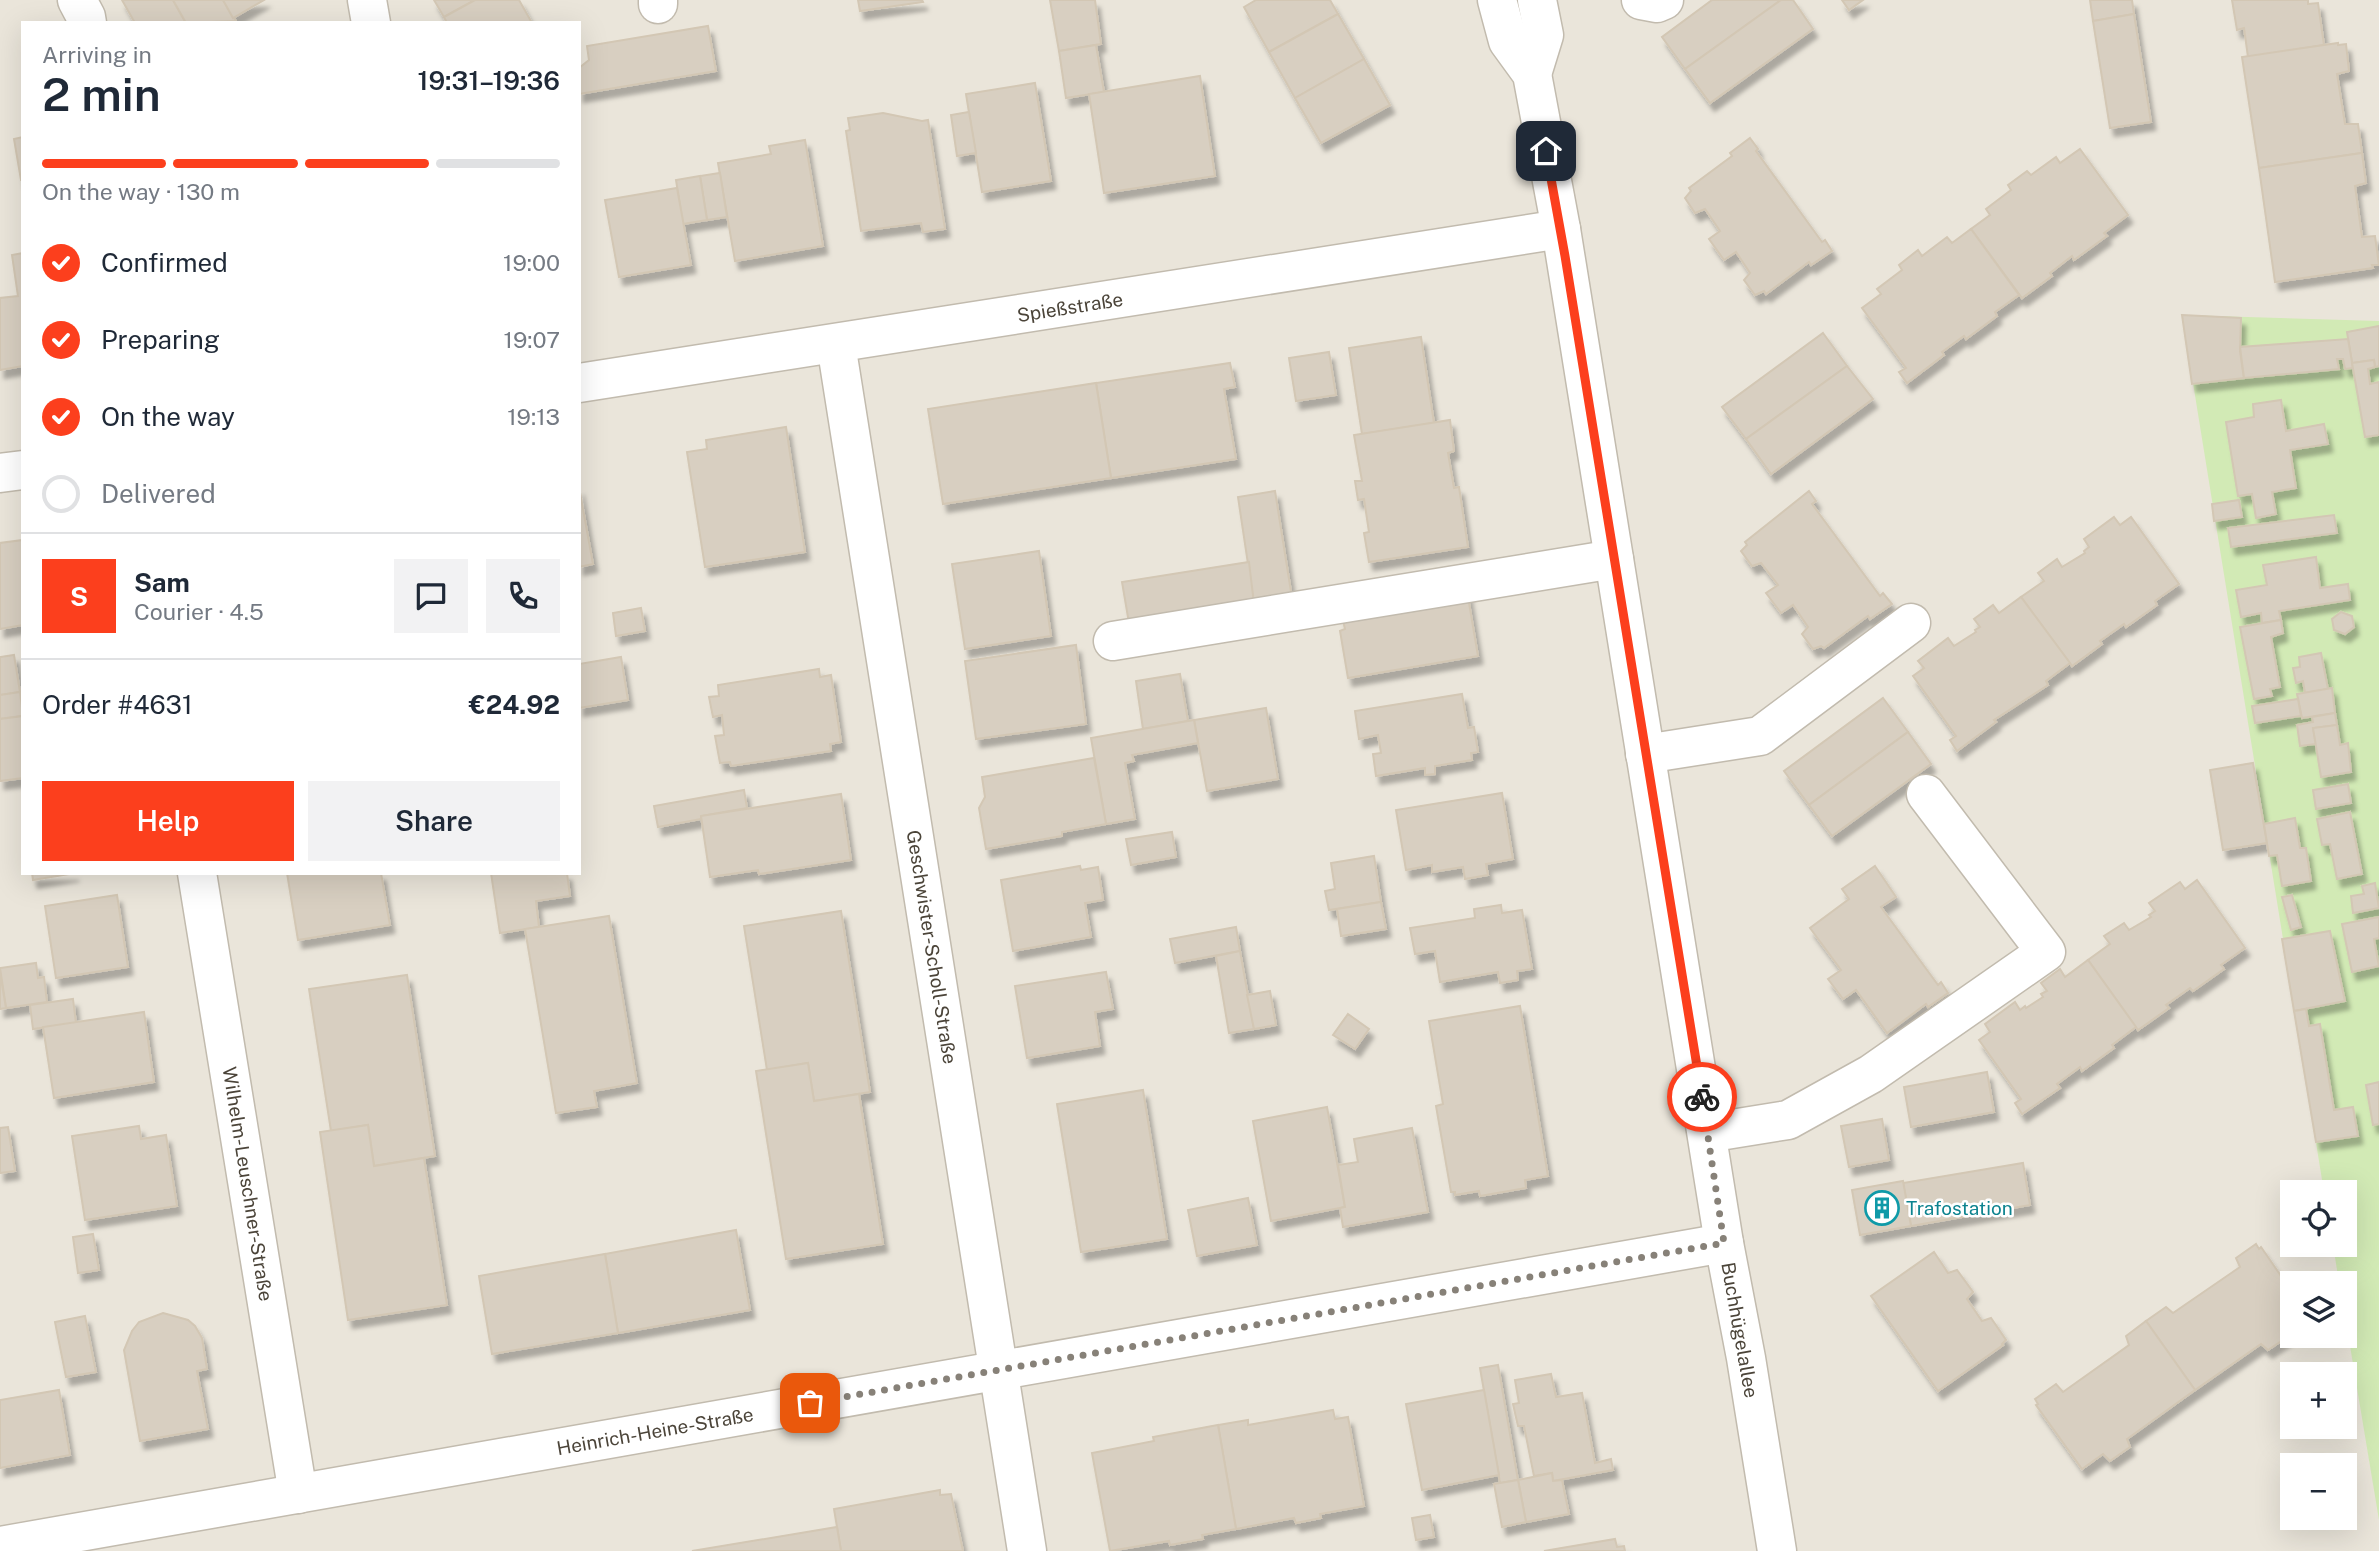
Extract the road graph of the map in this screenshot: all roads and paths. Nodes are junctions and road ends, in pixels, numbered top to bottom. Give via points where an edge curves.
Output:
1 (77, 0) edge
2 (367, 0) edge
3 (1497, 0) edge
4 (1537, 0) edge
5 (1641, 0) edge
6 (1664, 0) edge
7 (87, 21) edge
8 (371, 21) edge
9 (1532, 74) junction
10 (1561, 229) junction
11 (836, 344) junction
12 (581, 383) edge
13 (21, 470) edge
14 (0, 473) edge
15 (1614, 559) junction
16 (1911, 623) dead end
17 (1114, 641) dead end
18 (1645, 754) junction
19 (1927, 794) dead end
20 (197, 875) edge
21 (1707, 1133) junction
22 (1724, 1243) junction
23 (999, 1370) junction
24 (298, 1494) junction
25 (0, 1546) edge
26 (1027, 1551) edge
27 (1777, 1551) edge

1 - 7 street
2 - 8 street
3 - 9 street, Buchhügelallee via 1508,41
4 - 9 street, Buchhügelallee via 1544,35
5 - 6 street
9 - 10 street, Buchhügelallee
10 - 11 street, Spießstraße
10 - 15 street, Buchhügelallee
11 - 12 street, Spießstraße
11 - 23 street, Geschwister-Scholl-Straße
13 - 14 street
15 - 17 street
15 - 18 street, Buchhügelallee
16 - 18 street via 1760,736
18 - 21 street, Buchhügelallee
19 - 21 street via 2046,952 1871,1074 1788,1120
20 - 24 street, Wilhelm-Leuschner-Straße
21 - 22 street, Buchhügelallee
22 - 23 street, Heinrich-Heine-Straße
22 - 27 street, Buchhügelallee
23 - 24 street, Heinrich-Heine-Straße
23 - 26 street, Geschwister-Scholl-Straße
24 - 25 street, Heinrich-Heine-Straße

